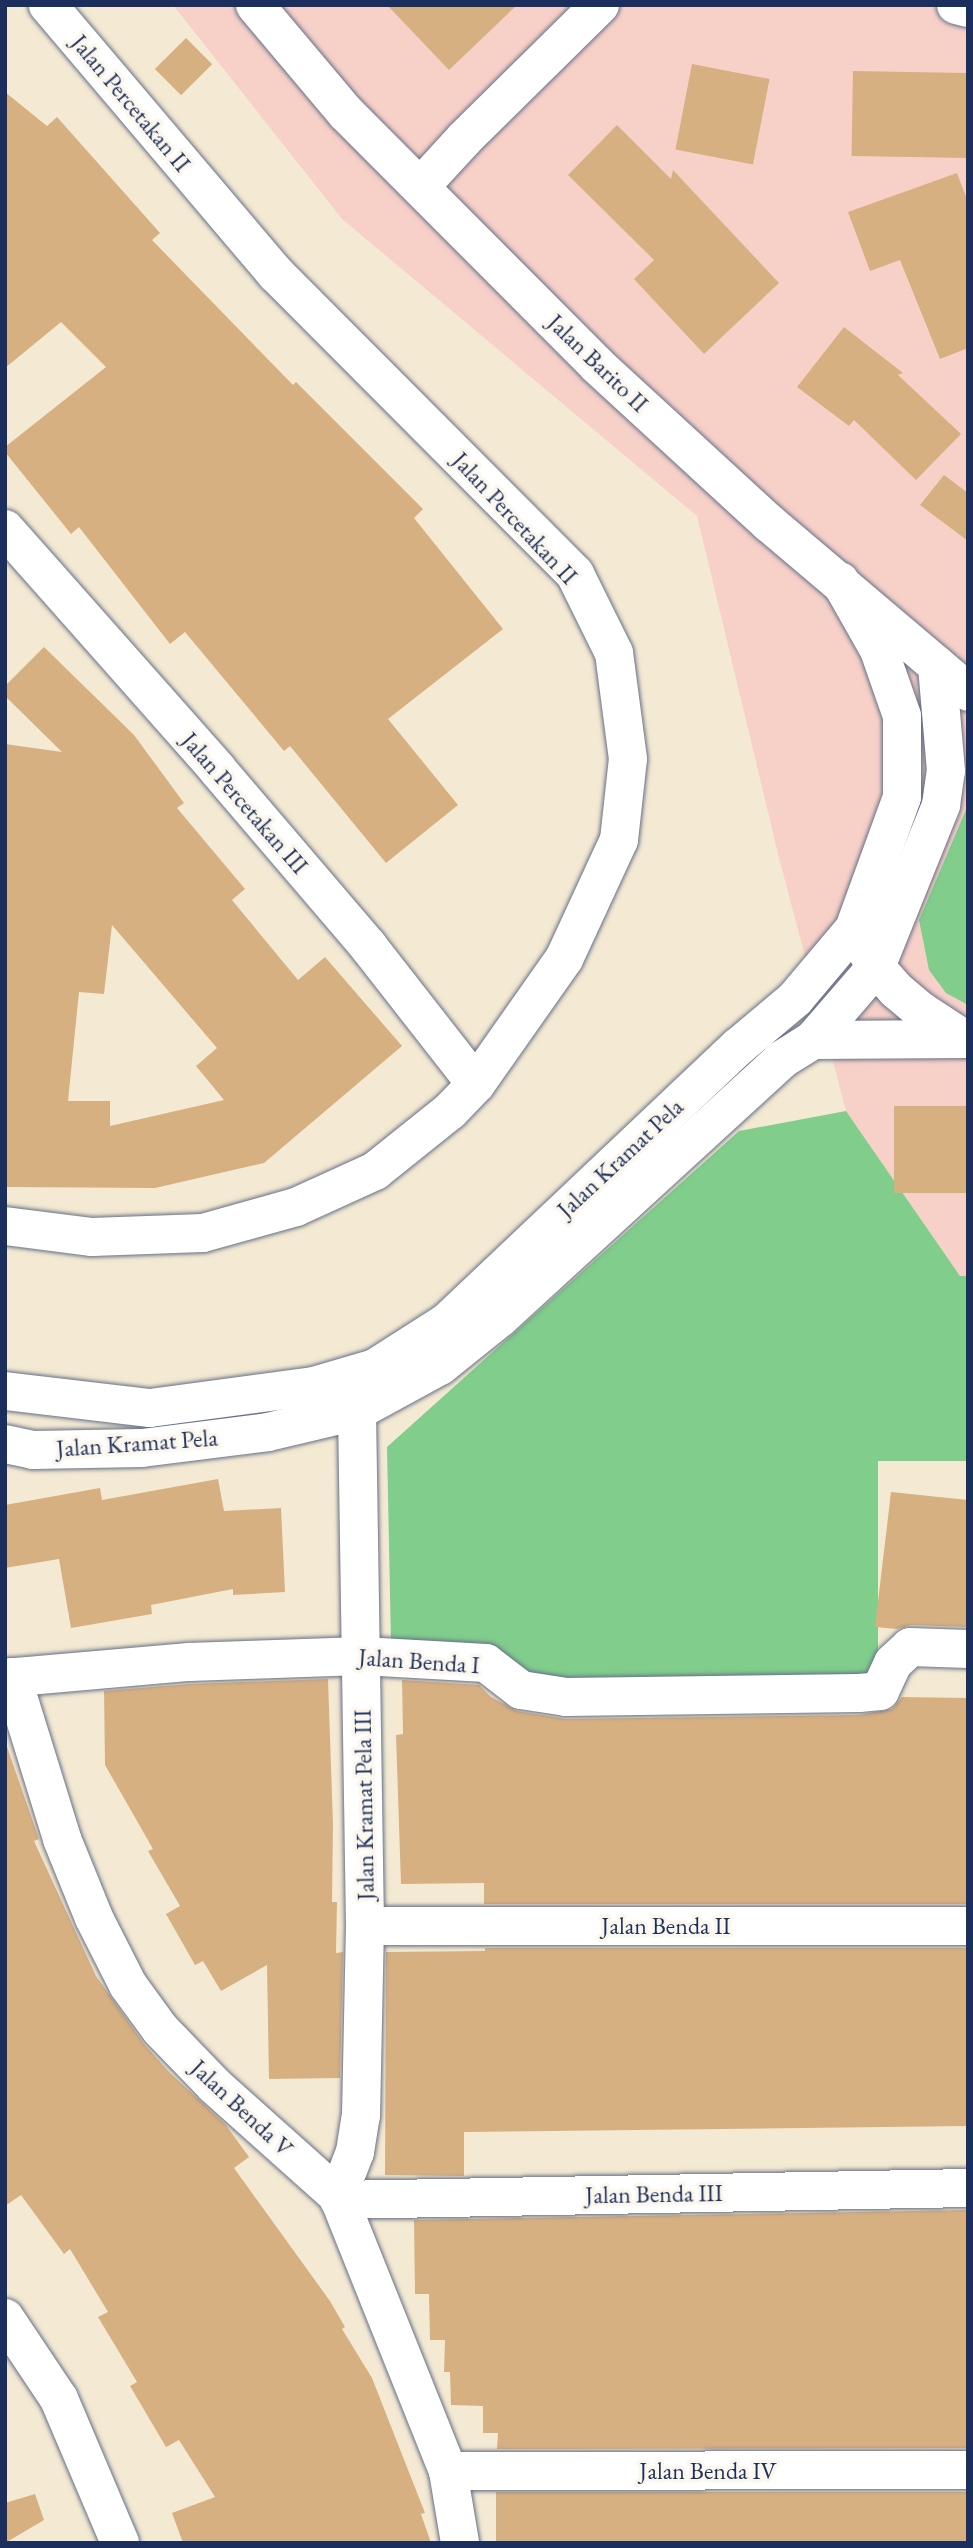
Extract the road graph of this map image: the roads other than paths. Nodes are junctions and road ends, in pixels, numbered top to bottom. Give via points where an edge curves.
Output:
1 (48, 5) edge
2 (255, 5) edge
3 (600, 5) edge
4 (956, 5) edge
5 (968, 8) edge
6 (421, 186) junction
7 (5, 529) edge
8 (841, 581) junction
9 (937, 665) junction
10 (968, 692) edge
11 (957, 769) edge
12 (902, 797) junction
13 (854, 929) junction
14 (876, 967) junction
15 (966, 1039) edge
16 (813, 1040) junction
17 (476, 1084) junction
18 (5, 1226) edge
19 (5, 1391) edge
20 (357, 1411) junction
21 (5, 1444) edge
22 (968, 1649) edge
23 (362, 1656) junction
24 (9, 1677) edge
25 (365, 1926) junction
26 (968, 1926) edge
27 (968, 2188) edge
28 (339, 2198) junction
29 (5, 2318) edge
30 (968, 2470) edge
31 (448, 2471) junction
32 (120, 2543) edge
33 (460, 2543) edge

1 - 17 street, Jalan Percetakan II via 276,274 575,574 614,653 628,759 619,840 564,958
2 - 6 street, Jalan Barito II via 346,113
3 - 6 street
4 - 5 street
6 - 8 street, Jalan Barito II via 597,365 769,523
7 - 17 street, Jalan Percetakan III via 368,946
8 - 9 street, Jalan Barito II
8 - 12 street, Jalan Kramat Pela via 879,650 902,716
9 - 10 street, Jalan Barito II
9 - 11 street, Jalan Kramat Pela
11 - 12 street
11 - 14 street, Jalan Kramat Pela
12 - 13 street, Jalan Kramat Pela
13 - 14 street
13 - 19 street, Jalan Kramat Pela via 795,999 738,1047 447,1322 375,1368 314,1386 150,1408
14 - 15 street via 921,1011
14 - 16 street, Jalan Kramat Pela
15 - 16 street
16 - 20 street, Jalan Kramat Pela via 781,1060 501,1317 440,1366
17 - 18 street, Jalan Percetakan II via 375,1171 296,1207 203,1233 92,1237
20 - 21 street, Jalan Kramat Pela via 268,1432 142,1448 33,1450
20 - 23 street, Jalan Kramat Pela III
22 - 23 street, Jalan Benda I via 910,1647 892,1663 880,1691 566,1697 522,1689 486,1663
23 - 24 street, Jalan Benda I via 189,1662
23 - 25 street, Jalan Kramat Pela III
24 - 28 street, Jalan Benda V via 62,1839 94,1918 128,1984 178,2048
25 - 26 street, Jalan Benda II
25 - 28 street, Jalan Kramat Pela III via 361,2116 355,2152
27 - 28 street, Jalan Benda III
28 - 31 street, Jalan Benda V
29 - 32 street via 59,2399
30 - 31 street, Jalan Benda IV
31 - 33 street, Jalan Benda V

